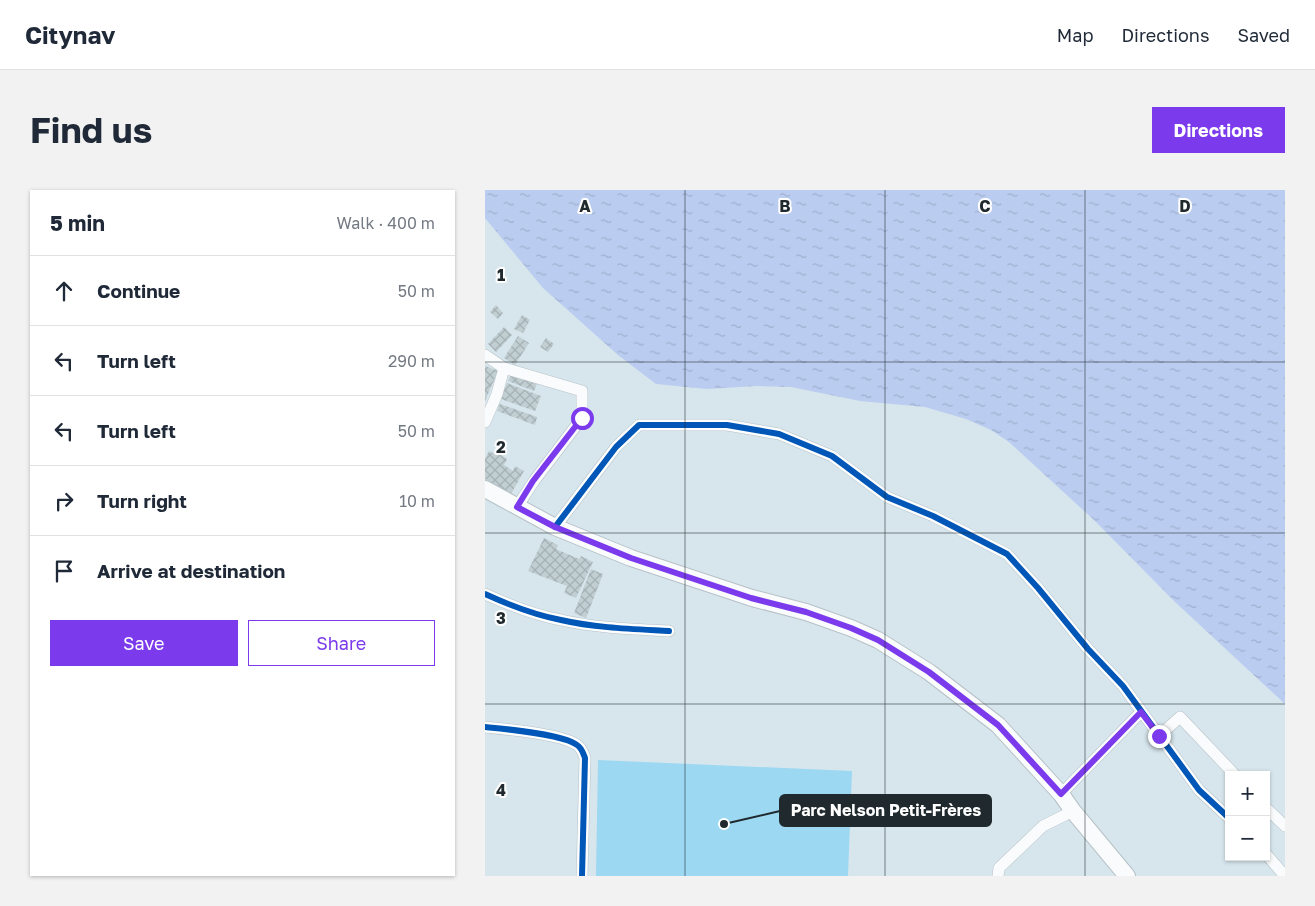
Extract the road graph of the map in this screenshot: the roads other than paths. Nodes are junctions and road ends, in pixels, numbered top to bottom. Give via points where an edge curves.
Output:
1 (485, 355) edge
2 (504, 368) junction
3 (485, 422) edge
4 (485, 489) edge
5 (517, 507) junction
6 (555, 527) junction
7 (485, 594) edge
8 (669, 631) dead end
9 (1141, 712) junction
10 (485, 727) edge
11 (1159, 736) junction
12 (1231, 771) edge
13 (1061, 794) junction
14 (1073, 811) junction
15 (1270, 812) edge
16 (1227, 816) edge
17 (1285, 826) edge
18 (1270, 859) edge
19 (582, 876) edge
20 (998, 876) edge
21 (1127, 876) edge
22 (1285, 876) edge

1 - 2 street
2 - 3 street
2 - 5 street via 582,391 582,418
4 - 5 main road
5 - 6 main road
6 - 9 street via 616,447 639,425 727,425 779,434 832,456 887,497 933,516 1007,554 1123,686
6 - 13 main road via 631,558 751,598 806,612 878,640 929,672 998,725
7 - 8 street via 561,620
9 - 11 street
9 - 13 street
10 - 19 street via 545,735 575,743 582,750 585,758
11 - 12 street via 1181,717
11 - 16 street via 1199,790
13 - 14 main road
14 - 20 street via 1043,826 999,868
14 - 21 main road
15 - 17 street
18 - 22 street

